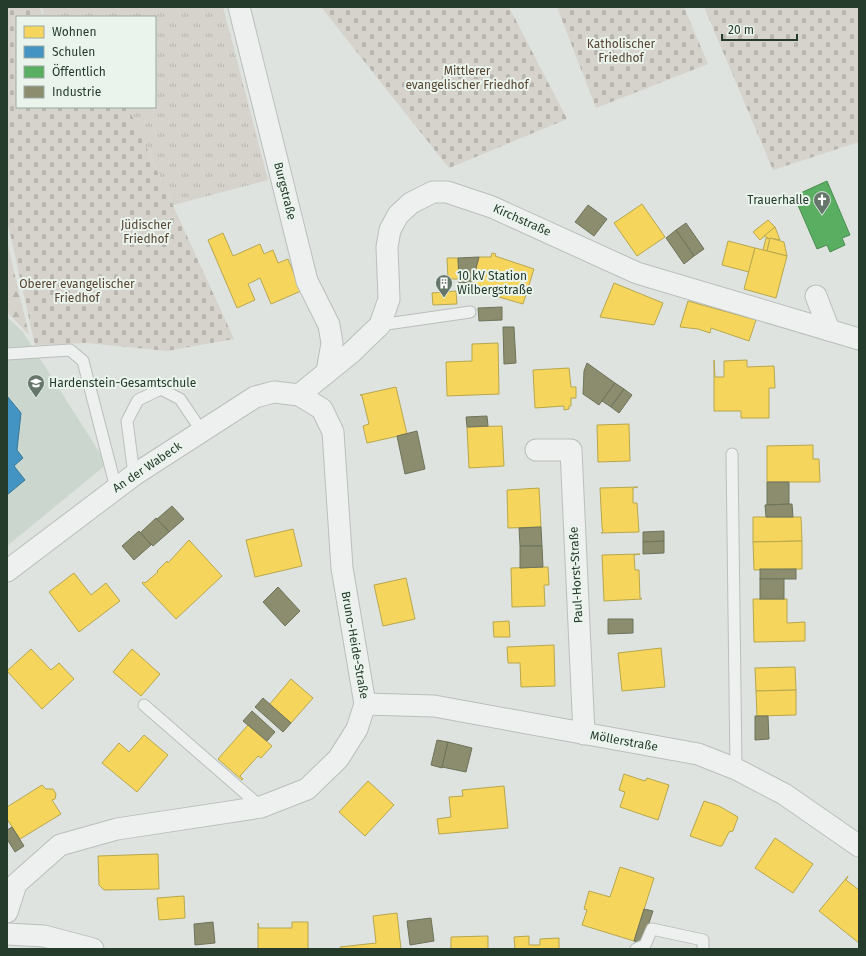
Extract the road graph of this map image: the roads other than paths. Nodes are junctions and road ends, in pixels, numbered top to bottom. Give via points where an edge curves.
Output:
1 (239, 7) edge
2 (816, 296) dead end
3 (470, 312) dead end
4 (380, 325) junction
5 (829, 330) junction
6 (859, 339) edge
7 (7, 354) edge
8 (327, 372) junction
9 (299, 395) junction
10 (201, 430) junction
11 (536, 450) dead end
12 (732, 454) dead end
13 (134, 475) junction
14 (116, 488) junction
15 (7, 571) edge
16 (365, 704) junction
17 (144, 705) dead end
18 (584, 734) junction
19 (736, 769) junction
20 (261, 807) junction
21 (859, 846) edge
22 (7, 912) edge
23 (7, 934) edge
24 (94, 949) edge
25 (636, 949) edge
26 (703, 949) edge

1 - 8 street, Burgstraße via 307,281 329,324 332,343
2 - 5 street
3 - 4 lane
4 - 5 street, Kirchstraße via 389,299 387,247 390,230 398,215 412,203 433,192 447,192 513,215 637,273
4 - 8 street, Kirchstraße
5 - 6 street, Kirchstraße
7 - 14 lane via 70,350 83,362
8 - 9 street, Kirchstraße
9 - 10 street, An der Wabeck via 274,392 255,397
9 - 16 street, Bruno-Heide-Straße via 322,409 333,432 342,568
10 - 13 street, An der Wabeck
10 - 13 lane via 180,399 160,389 138,400 127,421
11 - 18 street, Paul-Horst-Straße via 571,450
12 - 19 lane
13 - 14 street, An der Wabeck
14 - 15 street, An der Wabeck
16 - 18 street, Möllerstraße via 434,706
16 - 20 street, Bruno-Heide-Straße via 358,729 338,759 307,789
17 - 20 lane
18 - 19 street, Möllerstraße via 698,754
19 - 21 street, Möllerstraße via 784,794
20 - 22 street, Bruno-Heide-Straße via 117,829 60,844 16,884
23 - 24 street via 44,936
25 - 26 lane via 645,944 652,929 703,940

